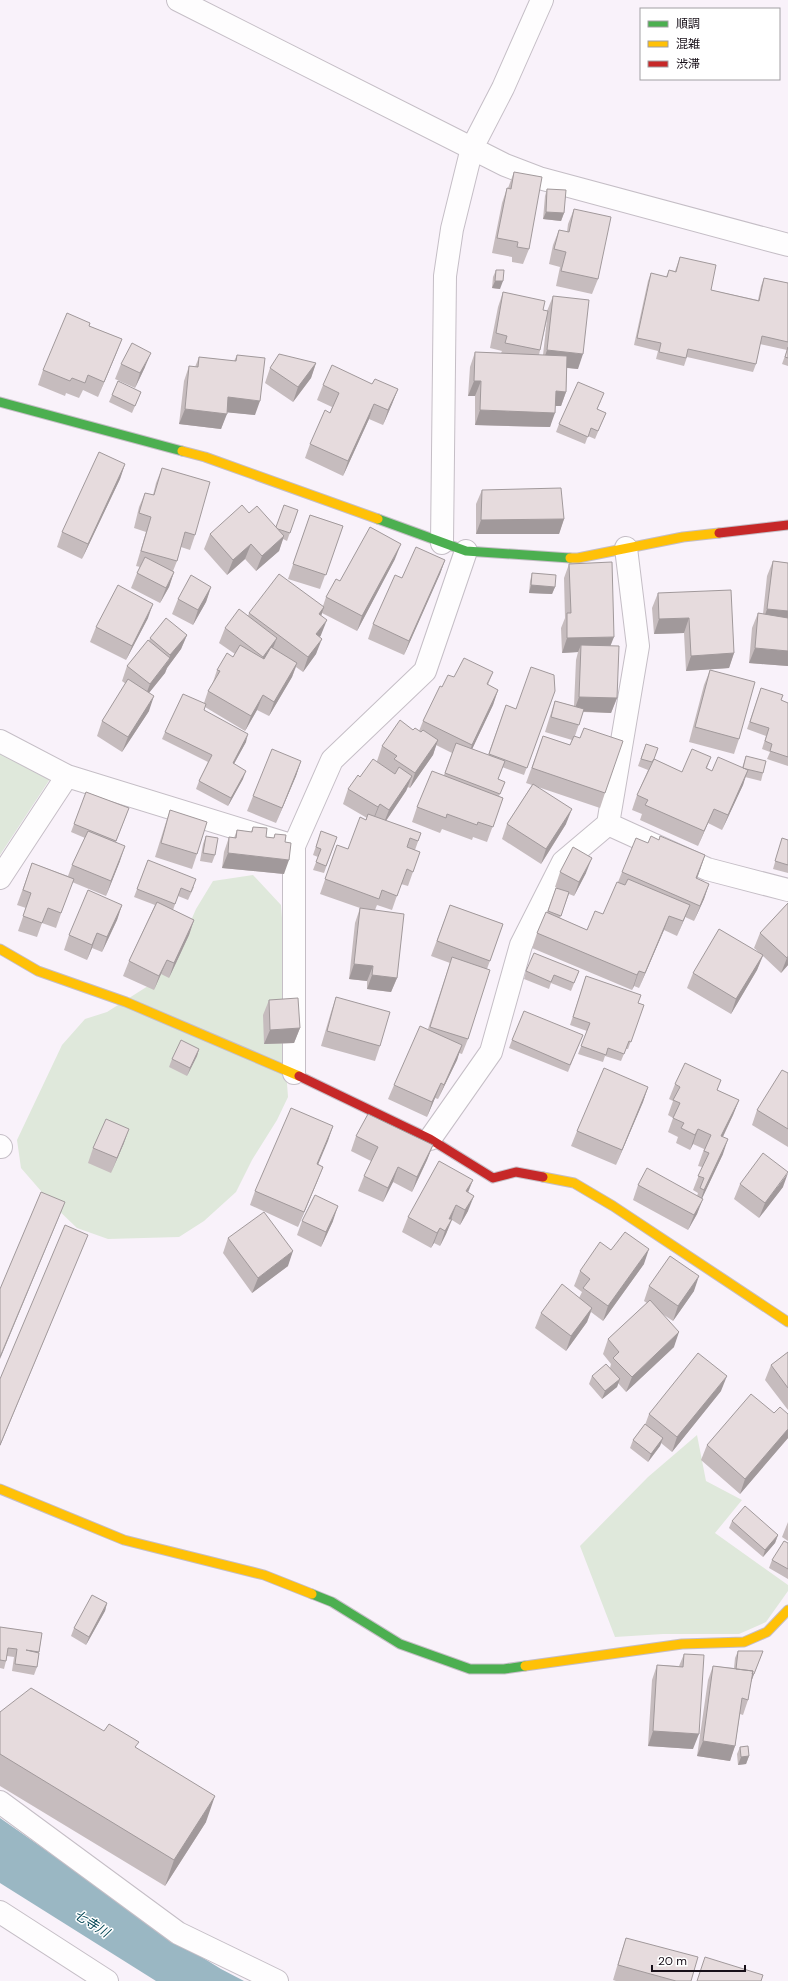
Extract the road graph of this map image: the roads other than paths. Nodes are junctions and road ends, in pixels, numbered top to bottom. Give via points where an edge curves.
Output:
1 (178, 0) edge
2 (542, 0) edge
3 (472, 148) junction
4 (788, 245) edge
5 (0, 402) edge
6 (788, 524) edge
7 (442, 544) junction
8 (626, 548) junction
9 (466, 552) junction
10 (0, 741) edge
11 (67, 776) junction
12 (608, 824) junction
13 (294, 846) junction
14 (0, 878) edge
15 (788, 890) edge
16 (0, 950) edge
17 (294, 1073) junction
18 (430, 1140) junction
19 (788, 1322) edge
20 (0, 1489) edge
21 (788, 1610) edge
22 (0, 1802) edge
23 (0, 1912) edge
24 (107, 1981) edge
25 (277, 1981) edge

1 - 3 street
2 - 3 street
3 - 4 street via 505,165 539,178
3 - 7 street via 452,230 445,276
5 - 7 street via 205,458
6 - 8 street via 683,537
7 - 9 street
8 - 9 street via 578,558
8 - 12 street via 638,646
9 - 13 street via 425,671 332,760
10 - 11 street
11 - 13 street
11 - 14 street
12 - 15 street via 707,869
12 - 18 street via 563,862 521,945 490,1052
13 - 17 street
16 - 17 street via 38,971 126,1002
17 - 18 street
18 - 19 street via 493,1178 516,1172 574,1183
20 - 21 street via 124,1540 271,1578 332,1602 400,1644 470,1669 504,1669 682,1644 744,1642 767,1632
22 - 25 street via 178,1933
23 - 24 street

